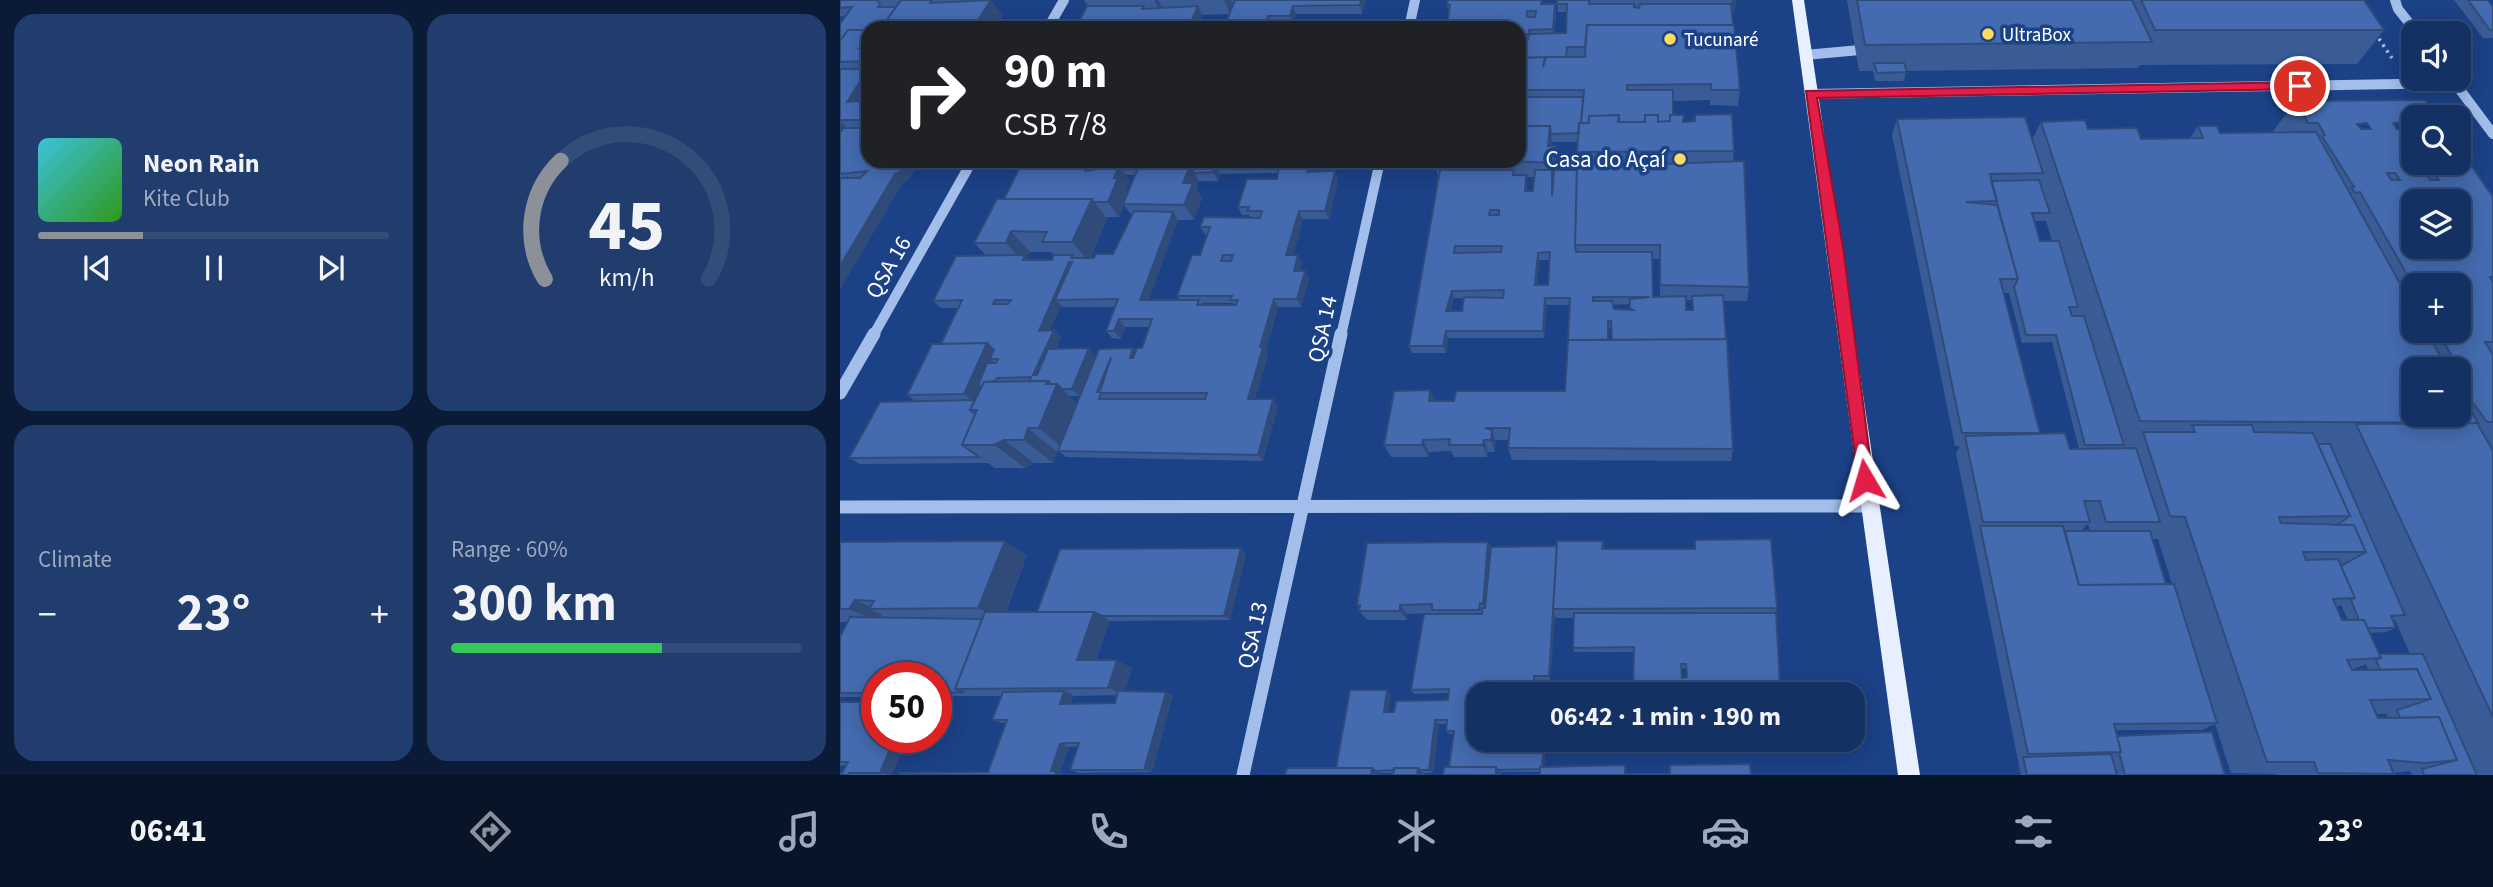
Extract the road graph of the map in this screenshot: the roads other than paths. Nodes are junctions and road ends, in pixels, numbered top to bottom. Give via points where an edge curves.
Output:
1 (1064, 0) edge
2 (1415, 0) edge
3 (1798, 0) edge
4 (2396, 0) edge
5 (1052, 21) edge
6 (1410, 21) edge
7 (2408, 21) edge
8 (1881, 47) edge
9 (1805, 55) junction
10 (2401, 84) edge
11 (2461, 91) edge
12 (1810, 94) junction
13 (2493, 134) edge
14 (968, 168) edge
15 (1378, 168) edge
16 (840, 393) edge
17 (840, 506) edge
18 (1305, 506) junction
19 (1868, 506) junction
20 (1243, 775) edge
21 (1909, 775) edge

1 - 5 street
2 - 6 street
3 - 9 main road
4 - 7 street
8 - 9 street
9 - 12 main road
10 - 12 street
11 - 13 street
12 - 19 main road
14 - 16 street, QSA 16
15 - 18 street, QSA 14
17 - 18 street
18 - 19 street
18 - 20 street, QSA 13
19 - 21 main road

